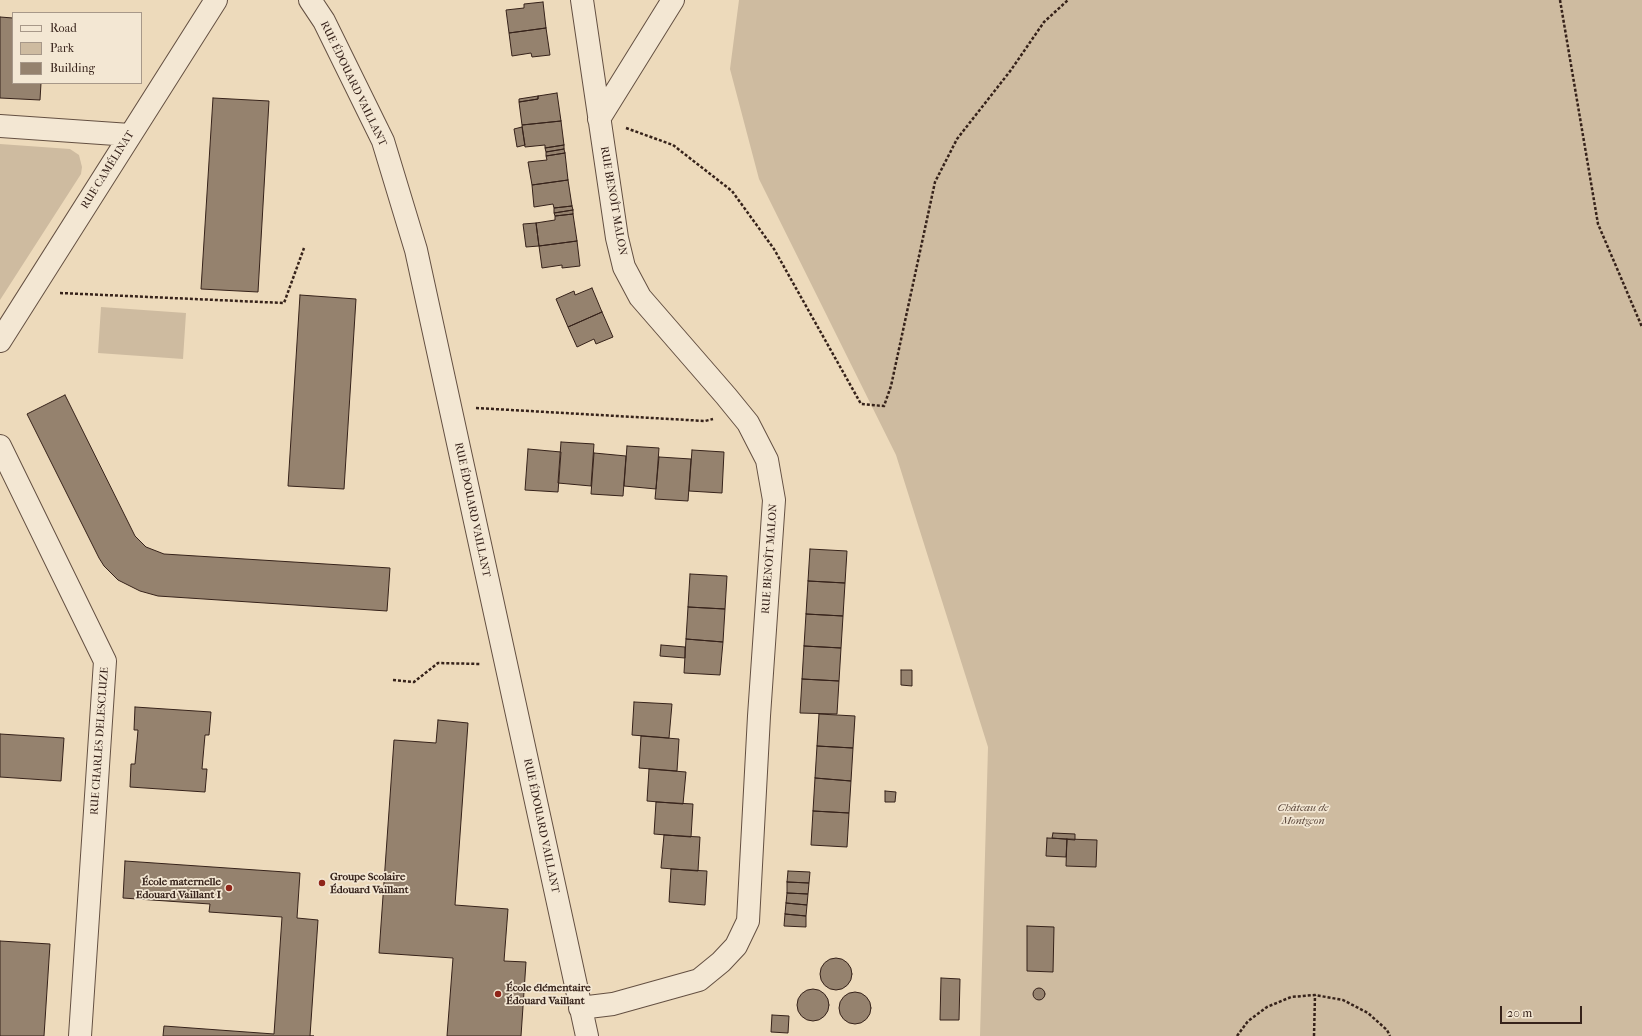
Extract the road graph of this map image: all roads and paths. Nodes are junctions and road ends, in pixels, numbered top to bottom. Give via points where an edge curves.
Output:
1 (216, 0) edge
2 (310, 0) edge
3 (582, 0) edge
4 (673, 0) edge
5 (1068, 0) edge
6 (1560, 0) edge
7 (599, 119) junction
8 (0, 126) edge
9 (130, 135) junction
10 (304, 248) dead end
11 (31, 291) junction
12 (1642, 328) edge
13 (0, 341) edge
14 (450, 406) junction
15 (739, 410) junction
16 (0, 446) edge
17 (506, 665) junction
18 (392, 680) dead end
19 (1315, 995) junction
20 (580, 1008) junction
21 (80, 1036) edge
22 (587, 1036) edge
23 (1237, 1036) edge
24 (1314, 1036) edge
25 (1390, 1036) edge

1 - 9 street, RUE CAMÉLINAT
2 - 14 street, RUE ÉDOUARD VAILLANT via 324,21 383,141 416,250
3 - 7 street, RUE BENOÎT MALON
4 - 7 street
5 - 7 path via 1044,22 1011,70 957,139 935,182 891,386 884,406 861,404 774,249 732,191 673,145
6 - 12 path via 1598,224
7 - 15 street, RUE BENOÎT MALON via 617,238 624,267 640,297
8 - 9 street
9 - 11 street, RUE CAMÉLINAT
10 - 11 path via 284,303
11 - 13 street, RUE CAMÉLINAT
14 - 15 path via 705,421
14 - 17 street, RUE ÉDOUARD VAILLANT
15 - 20 street, RUE BENOÎT MALON via 767,460 774,500 748,921 736,946 699,980 613,1004
16 - 21 street, RUE CHARLES DELESCLUZE via 105,661
17 - 18 path via 438,663 414,682
17 - 20 street, RUE ÉDOUARD VAILLANT
19 - 23 path via 1291,997 1267,1007 1248,1022
19 - 24 path
19 - 25 path via 1343,1000 1368,1013
20 - 22 street, RUE ÉDOUARD VAILLANT

